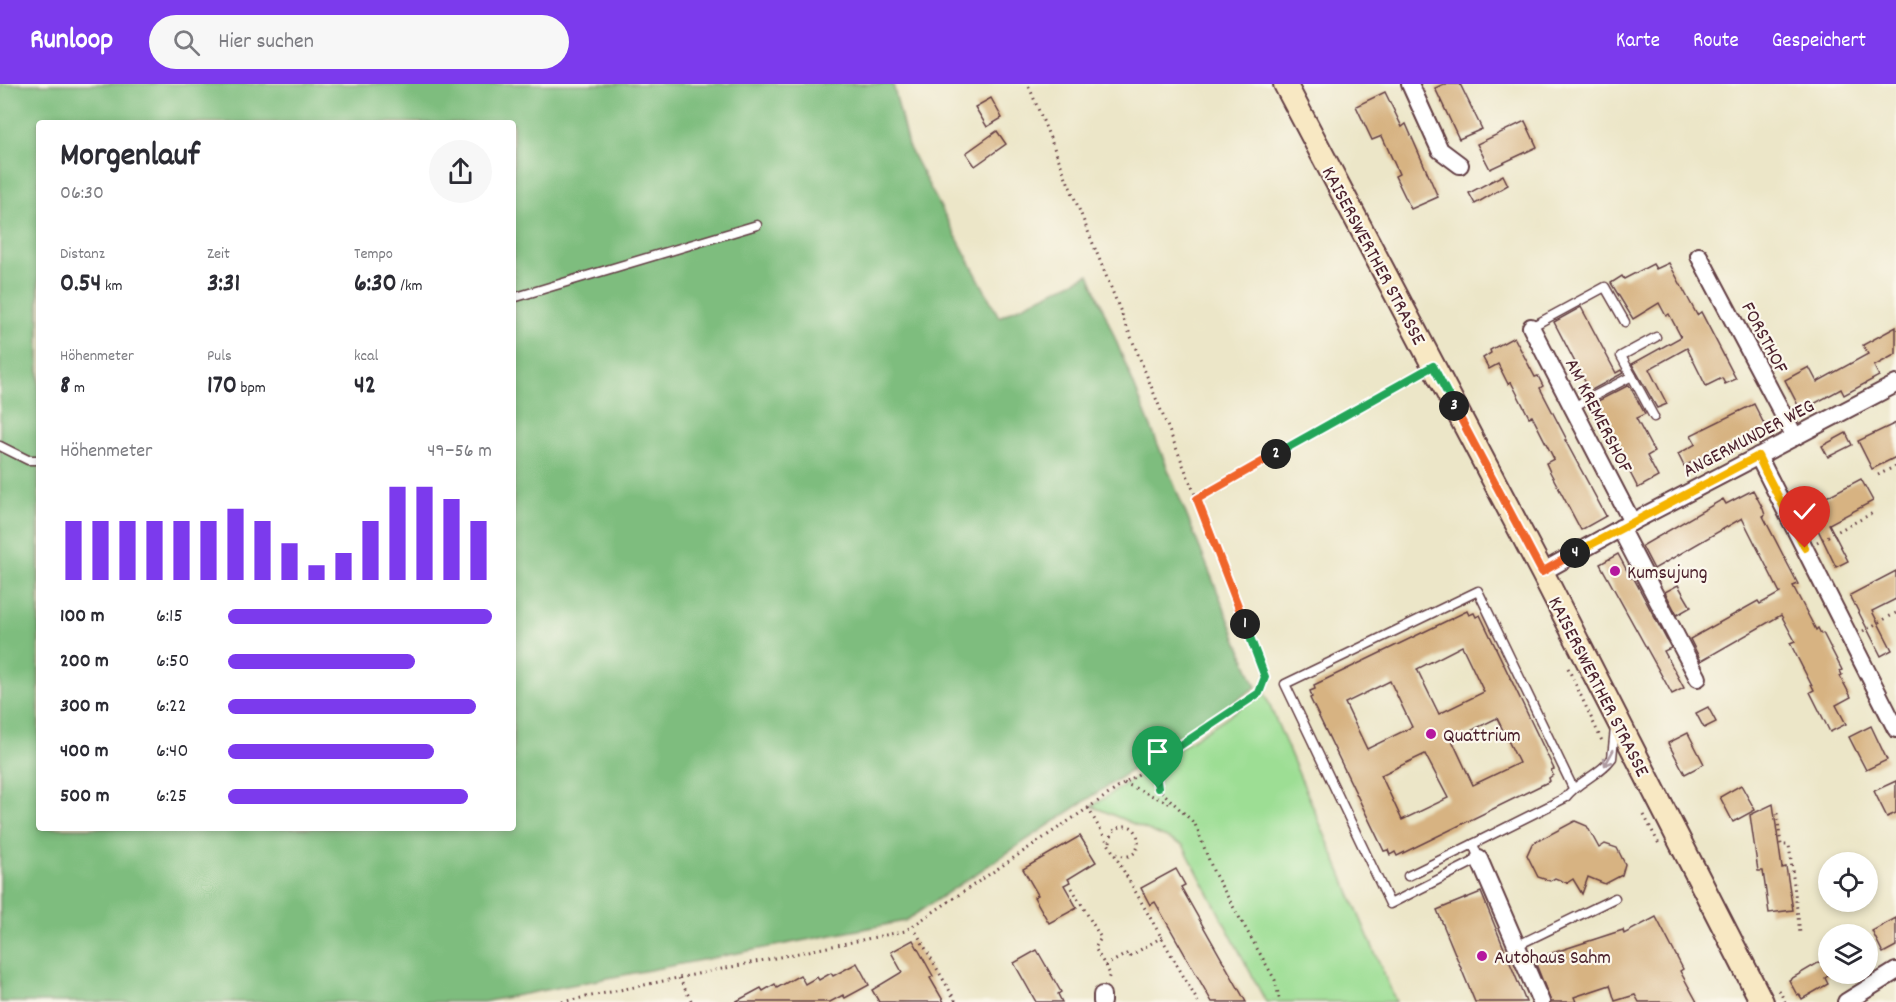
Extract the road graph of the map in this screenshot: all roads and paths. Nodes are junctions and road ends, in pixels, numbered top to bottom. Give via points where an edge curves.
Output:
1 (1028, 84) edge
2 (1285, 84) edge
3 (1410, 84) edge
4 (1460, 165) dead end
5 (758, 225) dead end
6 (1699, 256) dead end
7 (516, 297) edge
8 (1624, 322) dead end
9 (1531, 327) joint
10 (1656, 337) dead end
11 (1433, 366) junction
12 (1632, 376) junction
13 (1896, 384) edge
14 (1573, 407) junction
15 (1654, 417) dead end
16 (1795, 437) junction
17 (0, 446) edge
18 (1758, 456) junction
19 (36, 460) edge
20 (1896, 466) edge
21 (1878, 475) dead end
22 (1197, 499) junction
23 (1873, 513) dead end
24 (1626, 525) junction
25 (1805, 548) junction
26 (1542, 572) junction
27 (1896, 613) edge
28 (1851, 637) junction
29 (1698, 678) dead end
30 (1613, 711) junction
31 (1896, 729) edge
32 (1154, 763) junction
33 (1124, 783) junction
34 (1573, 788) junction
35 (1174, 805) junction
36 (1088, 807) junction
37 (1777, 813) dead end
38 (1111, 847) junction
39 (1476, 852) junction
40 (1115, 854) junction
41 (1408, 876) dead end
42 (1072, 888) dead end
43 (1615, 898) dead end
44 (916, 932) dead end
45 (1800, 933) dead end
46 (1162, 937) junction
47 (1516, 946) junction
48 (1106, 966) junction
49 (1896, 971) edge
50 (679, 978) junction
51 (1102, 998) edge
52 (562, 1002) edge
53 (692, 1002) edge
54 (952, 1002) edge
55 (1198, 1002) edge
56 (1280, 1002) edge
57 (1541, 1002) edge
58 (1762, 1002) edge
59 (1846, 1002) edge

1 - 22 path
2 - 11 main road, KAISERSWERTHER STRASSE
3 - 4 street via 1440,150
5 - 7 lane
6 - 16 street, FORSTHOF
8 - 9 lane via 1605,287
9 - 14 street, AM KREMERSHOF
10 - 12 lane via 1621,356
11 - 22 path
11 - 26 main road, KAISERSWERTHER STRASSE
12 - 14 lane
12 - 15 lane
13 - 16 street, ANGERMUNDER WEG
14 - 24 street, AM KREMERSHOF
16 - 18 street, ANGERMUNDER WEG
17 - 19 lane
18 - 24 street, ANGERMUNDER WEG
18 - 25 street
20 - 21 path
22 - 32 path via 1265,677 1259,693
23 - 25 path
24 - 26 street, ANGERMUNDER WEG
24 - 29 street
25 - 28 street
26 - 30 main road, KAISERSWERTHER STRASSE
27 - 28 path
28 - 31 street
30 -> 34 lane via 1612,758 1593,777
30 - 58 main road, KAISERSWERTHER STRASSE
32 - 33 path
32 - 35 path via 1158,788
33 - 35 path
33 - 36 path
34 - 39 lane via 1565,798
34 - 39 lane via 1478,591 1285,684 1390,904
35 - 56 path via 1195,824 1214,873 1275,980
36 - 38 path
36 - 50 path via 905,931
37 - 45 path via 1781,845 1790,845
38 - 40 path
38 - 40 path via 1109,839 1118,827 1128,827 1137,834 1140,841 1133,854
39 - 41 lane
39 - 47 street
40 - 46 path
42 - 48 path via 1101,938 1095,948
43 - 47 lane
44 - 54 path via 955,1000
46 - 48 path
46 - 55 path
47 - 57 street
48 - 51 path via 1110,974
49 - 59 street
50 - 52 path
50 - 53 path

